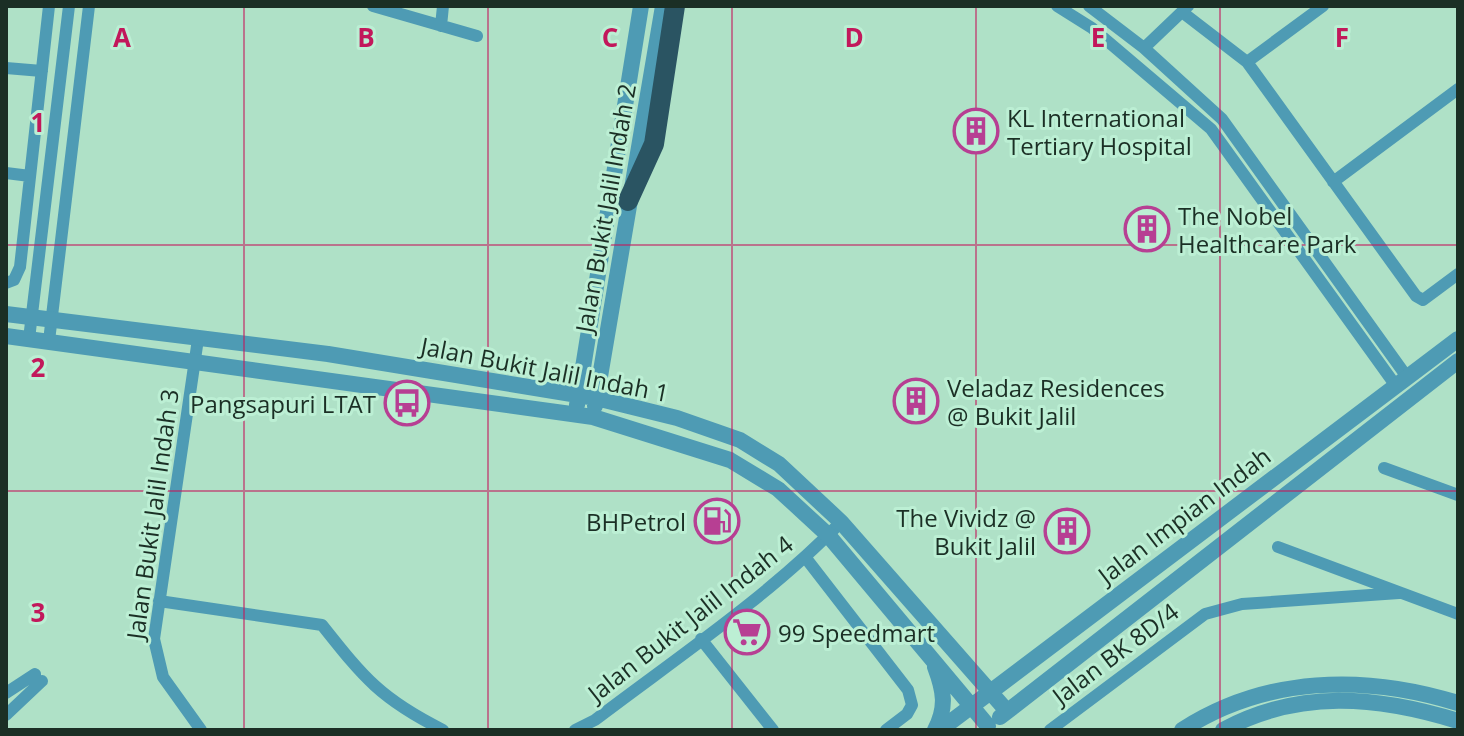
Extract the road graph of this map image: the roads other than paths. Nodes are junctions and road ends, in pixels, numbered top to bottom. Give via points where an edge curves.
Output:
1 (49, 6) edge
2 (69, 6) edge
3 (89, 6) edge
4 (373, 6) edge
5 (443, 6) edge
6 (641, 6) edge
7 (663, 6) edge
8 (675, 6) edge
9 (1057, 6) edge
10 (1089, 6) edge
11 (1323, 6) edge
12 (1185, 9) edge
13 (441, 26) junction
14 (477, 36) dead end
15 (1144, 48) junction
16 (1247, 62) junction
17 (6, 68) edge
18 (42, 71) junction
19 (1458, 89) edge
20 (6, 173) edge
21 (30, 176) junction
22 (1333, 182) junction
23 (628, 201) junction
24 (1458, 274) edge
25 (10, 281) edge
26 (6, 314) edge
27 (32, 318) junction
28 (52, 320) junction
29 (6, 336) edge
30 (29, 339) junction
31 (198, 339) junction
32 (1458, 339) edge
33 (49, 341) junction
34 (328, 354) junction
35 (1458, 361) edge
36 (195, 362) junction
37 (324, 378) junction
38 (1402, 381) junction
39 (587, 397) junction
40 (575, 415) junction
41 (593, 417) junction
42 (1384, 468) dead end
43 (1458, 495) edge
44 (841, 522) junction
45 (828, 535) junction
46 (1278, 547) dead end
47 (805, 557) junction
48 (1399, 593) junction
49 (159, 601) junction
50 (1458, 614) edge
51 (701, 639) junction
52 (931, 655) junction
53 (8, 691) edge
54 (991, 691) junction
55 (22, 703) junction
56 (1458, 703) edge
57 (971, 705) junction
58 (1007, 711) junction
59 (6, 715) edge
60 (1458, 721) edge
61 (986, 728) edge
62 (201, 730) edge
63 (443, 730) edge
64 (575, 730) edge
65 (773, 730) edge
66 (886, 730) edge
67 (937, 730) edge
68 (1050, 730) edge
69 (1182, 730) edge
70 (1223, 730) edge

1 - 18 street
2 - 27 street
3 - 28 street
4 - 13 street
5 - 13 street
6 - 39 street, Jalan Bukit Jalil Indah 2
7 - 23 street, Jalan Bukit Jalil Indah 2
8 - 23 highway via 654,144
9 - 38 street via 1092,28 1211,129
10 - 15 street
11 - 16 street
12 - 15 street
12 - 16 street
13 - 14 street
15 - 38 street via 1222,119
16 - 22 street
17 - 18 street
18 - 21 street
19 - 22 street
20 - 21 street
21 - 25 street via 20,267
22 - 24 street via 1416,296 1423,300
23 - 39 street, Jalan Bukit Jalil Indah 2
26 - 27 street, Jalan Bukit Jalil Indah 1
27 - 28 street, Jalan Bukit Jalil Indah 1
27 - 30 street
28 - 31 street, Jalan Bukit Jalil Indah 1
28 - 33 street
29 - 30 street, Jalan Bukit Jalil Indah 1
30 - 33 street, Jalan Bukit Jalil Indah 1
31 - 34 street, Jalan Bukit Jalil Indah 1
31 - 36 street, Jalan Bukit Jalil Indah 3
32 - 38 street, Jalan Impian Indah
33 - 36 street, Jalan Bukit Jalil Indah 1
34 - 37 street
34 - 39 street, Jalan Bukit Jalil Indah 1
35 - 58 street, Jalan Impian Indah
36 - 37 street, Jalan Bukit Jalil Indah 1
36 - 49 street, Jalan Bukit Jalil Indah 3
37 - 40 street, Jalan Bukit Jalil Indah 1
38 - 54 street, Jalan Impian Indah
39 - 40 street, Jalan Bukit Jalil Indah 2
39 - 41 street, Jalan Bukit Jalil Indah 2
39 - 44 street, Jalan Bukit Jalil Indah 1 via 677,418 740,440 779,464
40 - 41 street, Jalan Bukit Jalil Indah 1
41 - 45 street, Jalan Bukit Jalil Indah 1 via 730,460 778,489
42 - 43 street
44 - 45 street, Jalan Bukit Jalil Indah 4
44 - 54 street, Jalan Bukit Jalil Indah 1
45 - 47 street, Jalan Bukit Jalil Indah 4
45 - 52 street, Jalan Bukit Jalil Indah 1
46 - 48 street
47 - 51 street, Jalan Bukit Jalil Indah 4
47 - 66 street via 908,690 912,705
48 - 50 street
48 - 68 street, Jalan BK 8D/4 via 1242,604 1205,614
49 - 62 street, Jalan Bukit Jalil Indah 3 via 156,661 171,692
49 - 63 street via 322,625 374,689
51 - 64 street, Jalan Bukit Jalil Indah 4
51 - 65 street
52 - 57 street, Jalan Bukit Jalil Indah 1
52 - 67 street via 944,695
53 - 55 street
53 - 55 street via 38,678
54 - 57 street, Jalan Impian Indah
54 - 58 street, Jalan Bukit Jalil Indah 1
55 - 59 street
56 - 69 street via 1356,683 1317,683 1261,693
57 - 61 street, Jalan Bukit Jalil Indah 1
57 - 67 street, Jalan Impian Indah
58 - 61 street, Jalan Impian Indah
60 - 70 street via 1387,702 1322,699 1251,715

